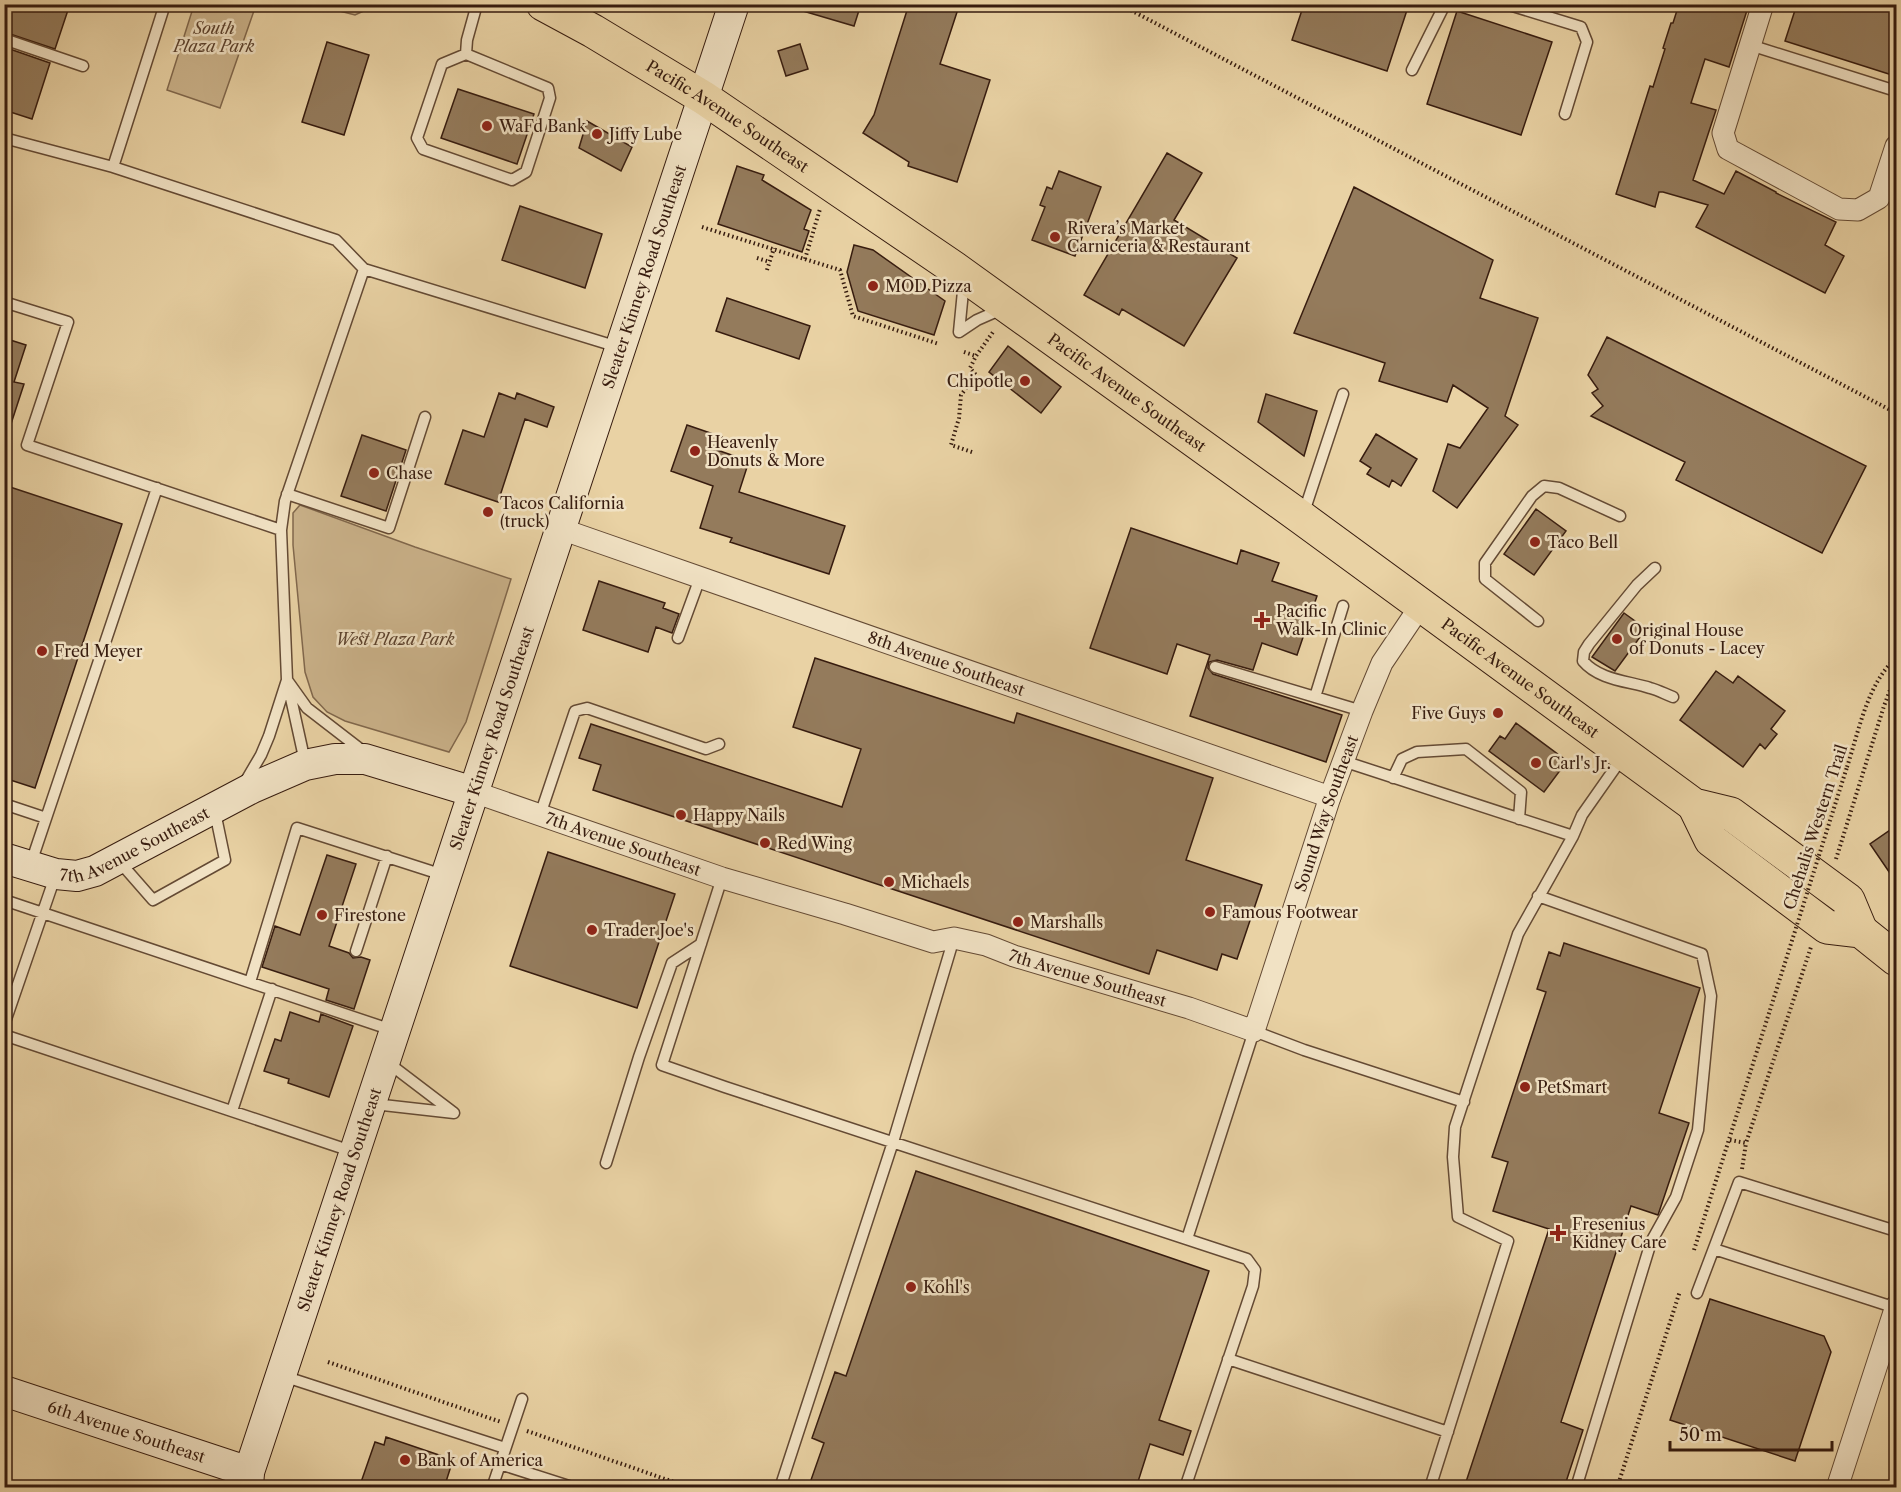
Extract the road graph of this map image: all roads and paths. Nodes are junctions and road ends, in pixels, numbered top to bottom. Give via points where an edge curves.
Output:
1 (165, 4) edge
2 (477, 4) edge
3 (543, 4) edge
4 (734, 4) edge
5 (1119, 4) edge
6 (1445, 4) edge
7 (1506, 4) edge
8 (1763, 4) edge
9 (4, 39) edge
10 (1750, 45) junction
11 (466, 54) junction
12 (82, 66) dead end
13 (1412, 70) dead end
14 (1896, 90) edge
15 (704, 98) junction
16 (1565, 114) dead end
17 (4, 138) edge
18 (1896, 146) edge
19 (113, 167) junction
20 (822, 202) dead end
21 (702, 227) dead end
22 (774, 249) junction
23 (757, 258) dead end
24 (804, 259) junction
25 (770, 262) junction
26 (364, 269) junction
27 (767, 270) dead end
28 (964, 275) junction
29 (4, 302) edge
30 (1001, 319) junction
31 (939, 344) dead end
32 (621, 348) junction
33 (964, 352) dead end
34 (976, 356) junction
35 (1343, 394) dead end
36 (1896, 413) edge
37 (425, 417) dead end
38 (972, 452) dead end
39 (157, 488) junction
40 (287, 494) junction
41 (1620, 516) dead end
42 (1302, 518) junction
43 (561, 529) junction
44 (281, 530) junction
45 (1655, 568) dead end
46 (700, 578) junction
47 (1421, 605) junction
48 (1343, 606) dead end
49 (1538, 621) dead end
50 (678, 638) dead end
51 (1896, 658) edge
52 (1215, 667) dead end
53 (287, 680) junction
54 (1896, 681) edge
55 (1315, 697) junction
56 (1673, 697) dead end
57 (1362, 711) junction
58 (719, 744) dead end
59 (1624, 755) junction
60 (1343, 761) junction
61 (381, 764) junction
62 (305, 765) junction
63 (1394, 778) junction
64 (474, 792) junction
65 (1330, 797) junction
66 (225, 803) junction
67 (4, 804) edge
68 (540, 815) junction
69 (46, 818) junction
70 (1519, 819) junction
71 (1573, 836) junction
72 (387, 856) junction
73 (117, 860) junction
74 (30, 866) edge
75 (1833, 868) dead end
76 (446, 876) junction
77 (722, 878) junction
78 (1538, 896) junction
79 (4, 900) edge
80 (43, 912) junction
81 (954, 938) junction
82 (1814, 938) dead end
83 (701, 944) junction
84 (356, 951) dead end
85 (1896, 959) edge
86 (250, 982) junction
87 (272, 989) junction
88 (4, 1024) edge
89 (395, 1031) junction
90 (1254, 1031) junction
91 (4, 1035) edge
92 (385, 1060) junction
93 (1464, 1102) junction
94 (371, 1103) junction
95 (232, 1111) junction
96 (1730, 1140) junction
97 (892, 1142) junction
98 (1746, 1143) junction
99 (355, 1152) junction
100 (1746, 1152) dead end
101 (606, 1163) dead end
102 (1896, 1231) edge
103 (1187, 1239) junction
104 (1714, 1249) junction
105 (1693, 1254) dead end
106 (1681, 1288) dead end
107 (1697, 1293) dead end
108 (1896, 1307) edge
109 (1228, 1359) junction
110 (281, 1375) junction
111 (4, 1391) edge
112 (522, 1399) dead end
113 (1448, 1432) junction
114 (505, 1448) junction
115 (500, 1464) junction
116 (245, 1482) edge
117 (492, 1488) edge
118 (575, 1488) edge
119 (780, 1488) edge
120 (1185, 1488) edge
121 (1430, 1488) edge
122 (1576, 1488) edge
123 (1617, 1488) edge
124 (1837, 1488) edge

1 - 19 lane
2 - 11 lane
3 - 15 main road, Pacific Avenue Southeast
4 - 15 main road, Sleater Kinney Road Southeast
5 - 36 path
6 - 13 lane
7 - 16 lane via 1581,27 1587,42
8 - 10 street
9 - 12 lane
10 - 14 lane
10 - 18 street via 1723,133 1728,150 1839,209 1858,210 1879,198
11 - 11 lane via 548,88 550,98 526,172 512,180 423,149 417,138 442,64
15 - 28 main road, Pacific Avenue Southeast
15 - 32 main road, Sleater Kinney Road Southeast
17 - 19 lane
19 - 26 lane via 336,240
20 - 24 path
21 - 22 path
22 - 24 path
22 - 25 path
23 - 25 path
24 - 31 path via 840,270 853,316
25 - 27 path
26 - 32 lane
26 - 40 lane
28 - 30 main road, Pacific Avenue Southeast
28 - 30 lane via 959,332 977,320
29 - 39 lane via 68,322 27,445
30 - 34 path
30 - 42 main road, Pacific Avenue Southeast
32 - 43 main road, Sleater Kinney Road Southeast
33 - 34 path
34 - 38 path via 970,368 976,375 961,395 951,445
35 - 42 lane
37 - 40 lane via 389,528
39 - 44 lane
39 - 69 lane
40 - 44 lane
41 - 49 lane via 1559,488 1544,486 1532,496 1485,563 1484,572 1485,579
42 - 47 main road, Pacific Avenue Southeast
43 - 46 street, 8th Avenue Southeast
43 - 64 main road, Sleater Kinney Road Southeast
44 - 53 lane
45 - 56 lane via 1589,644 1583,661 1599,674
46 - 50 lane
46 - 65 street, 8th Avenue Southeast
47 - 57 street, Sound Way Southeast via 1382,663
47 - 59 main road, Pacific Avenue Southeast
48 - 55 lane
51 - 96 path, Chehalis Western Trail, bridge via 1879,679 1869,701
52 - 55 lane
53 - 61 lane via 307,708
53 - 62 lane
53 - 66 lane via 265,746
54 - 75 path via 1884,706
55 - 57 lane
57 - 60 street, Sound Way Southeast
58 - 68 lane via 706,749 588,708 575,711
59 - 71 lane via 1582,815
59 - 85 main road, Pacific Avenue Southeast via 1694,805 1711,840 1827,927 1861,932
60 - 63 lane
60 - 65 street, Sound Way Southeast
61 - 62 main road, 7th Avenue Southeast via 365,759 335,759
61 - 64 main road, 7th Avenue Southeast
62 - 66 main road, 7th Avenue Southeast
63 - 70 lane
63 - 70 lane via 1402,759 1418,752 1467,749 1521,792
64 - 68 street, 7th Avenue Southeast
64 - 76 main road, Sleater Kinney Road Southeast
65 - 90 street, Sound Way Southeast
66 - 73 main road, 7th Avenue Southeast
66 - 73 lane via 225,860 153,900
67 - 69 lane
68 - 77 street, 7th Avenue Southeast
69 - 74 lane
70 - 71 lane
71 - 78 lane
72 - 76 lane
72 - 84 lane
72 - 86 lane via 297,828
73 - 74 main road, 7th Avenue Southeast via 77,876
74 - 80 lane
76 - 89 main road, Sleater Kinney Road Southeast
77 - 81 street, 7th Avenue Southeast via 933,942
77 - 83 lane
78 - 93 lane via 1518,934
78 - 122 lane via 1702,954 1711,996 1698,1130 1676,1197 1651,1242
79 - 80 lane
80 - 86 lane
80 - 88 lane
81 - 90 street, 7th Avenue Southeast
81 - 97 lane
82 - 98 path
83 - 97 lane via 662,1065
83 - 101 lane via 672,963
86 - 87 lane
87 - 89 lane
87 - 95 lane
89 - 92 main road, Sleater Kinney Road Southeast
90 - 93 lane
90 - 103 lane
91 - 95 lane
92 - 94 main road, Sleater Kinney Road Southeast
92 - 94 lane via 454,1113
93 - 113 lane via 1454,1137 1458,1217 1508,1240
94 - 99 main road, Sleater Kinney Road Southeast
95 - 99 lane
96 - 98 path
96 - 105 path, Chehalis Western Trail
97 - 103 lane
97 - 119 lane
98 - 100 path
99 - 110 main road, Sleater Kinney Road Southeast
102 - 104 lane via 1739,1182
103 - 109 lane via 1247,1259 1255,1270
104 - 107 lane
104 - 108 lane
106 - 123 path
108 - 124 street
109 - 113 lane
109 - 120 lane
110 - 114 lane
110 - 116 main road, Sleater Kinney Road Southeast
111 - 116 main road, 6th Avenue Southeast
112 - 114 lane
113 - 121 lane
114 - 115 lane
115 - 117 lane
115 - 118 lane

